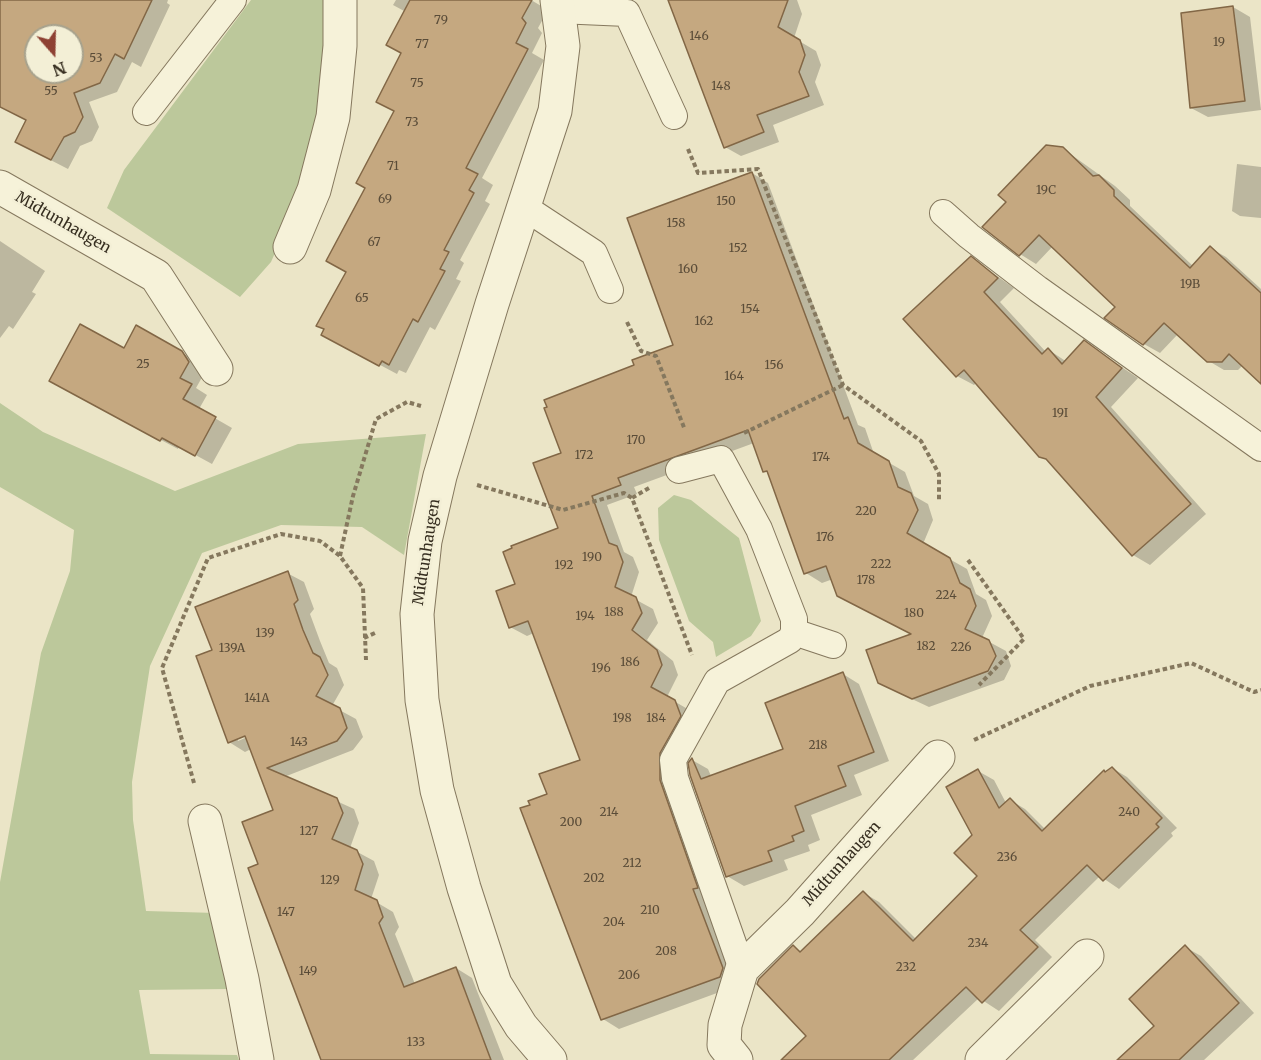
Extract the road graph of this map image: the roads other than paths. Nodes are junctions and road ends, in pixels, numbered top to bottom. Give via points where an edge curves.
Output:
1 (233, 0) edge
2 (340, 0) edge
3 (558, 5) edge
4 (146, 112) dead end
5 (674, 116) road end
6 (0, 187) edge
7 (524, 207) junction
8 (943, 213) dead end
9 (290, 248) dead end
10 (610, 290) road end
11 (216, 369) dead end
12 (1261, 448) edge
13 (699, 465) road end
14 (794, 632) junction
15 (833, 645) dead end
16 (938, 756) road end
17 (205, 821) road end
18 (1087, 956) dead end
19 (742, 969) junction
20 (257, 1060) edge
21 (550, 1060) edge
22 (736, 1060) edge
23 (981, 1060) edge

1 - 4 lane
2 - 9 street via 333,117 314,190
3 - 5 lane via 627,13
3 - 7 street, Midtunhaugen via 563,46 555,111
6 - 11 street, Midtunhaugen via 156,276
7 - 10 lane via 594,254
7 - 21 street, Midtunhaugen via 440,476 425,541 417,614 422,700 437,790 464,888 495,984 521,1026
8 - 12 lane via 1038,288
13 - 14 lane via 759,529 794,619
14 - 15 lane
14 - 19 lane via 790,640 717,681 673,760 675,778
16 - 19 street, Midtunhaugen via 800,912
17 - 20 street
18 - 23 street
19 - 22 street, Midtunhaugen via 725,1025 724,1045

